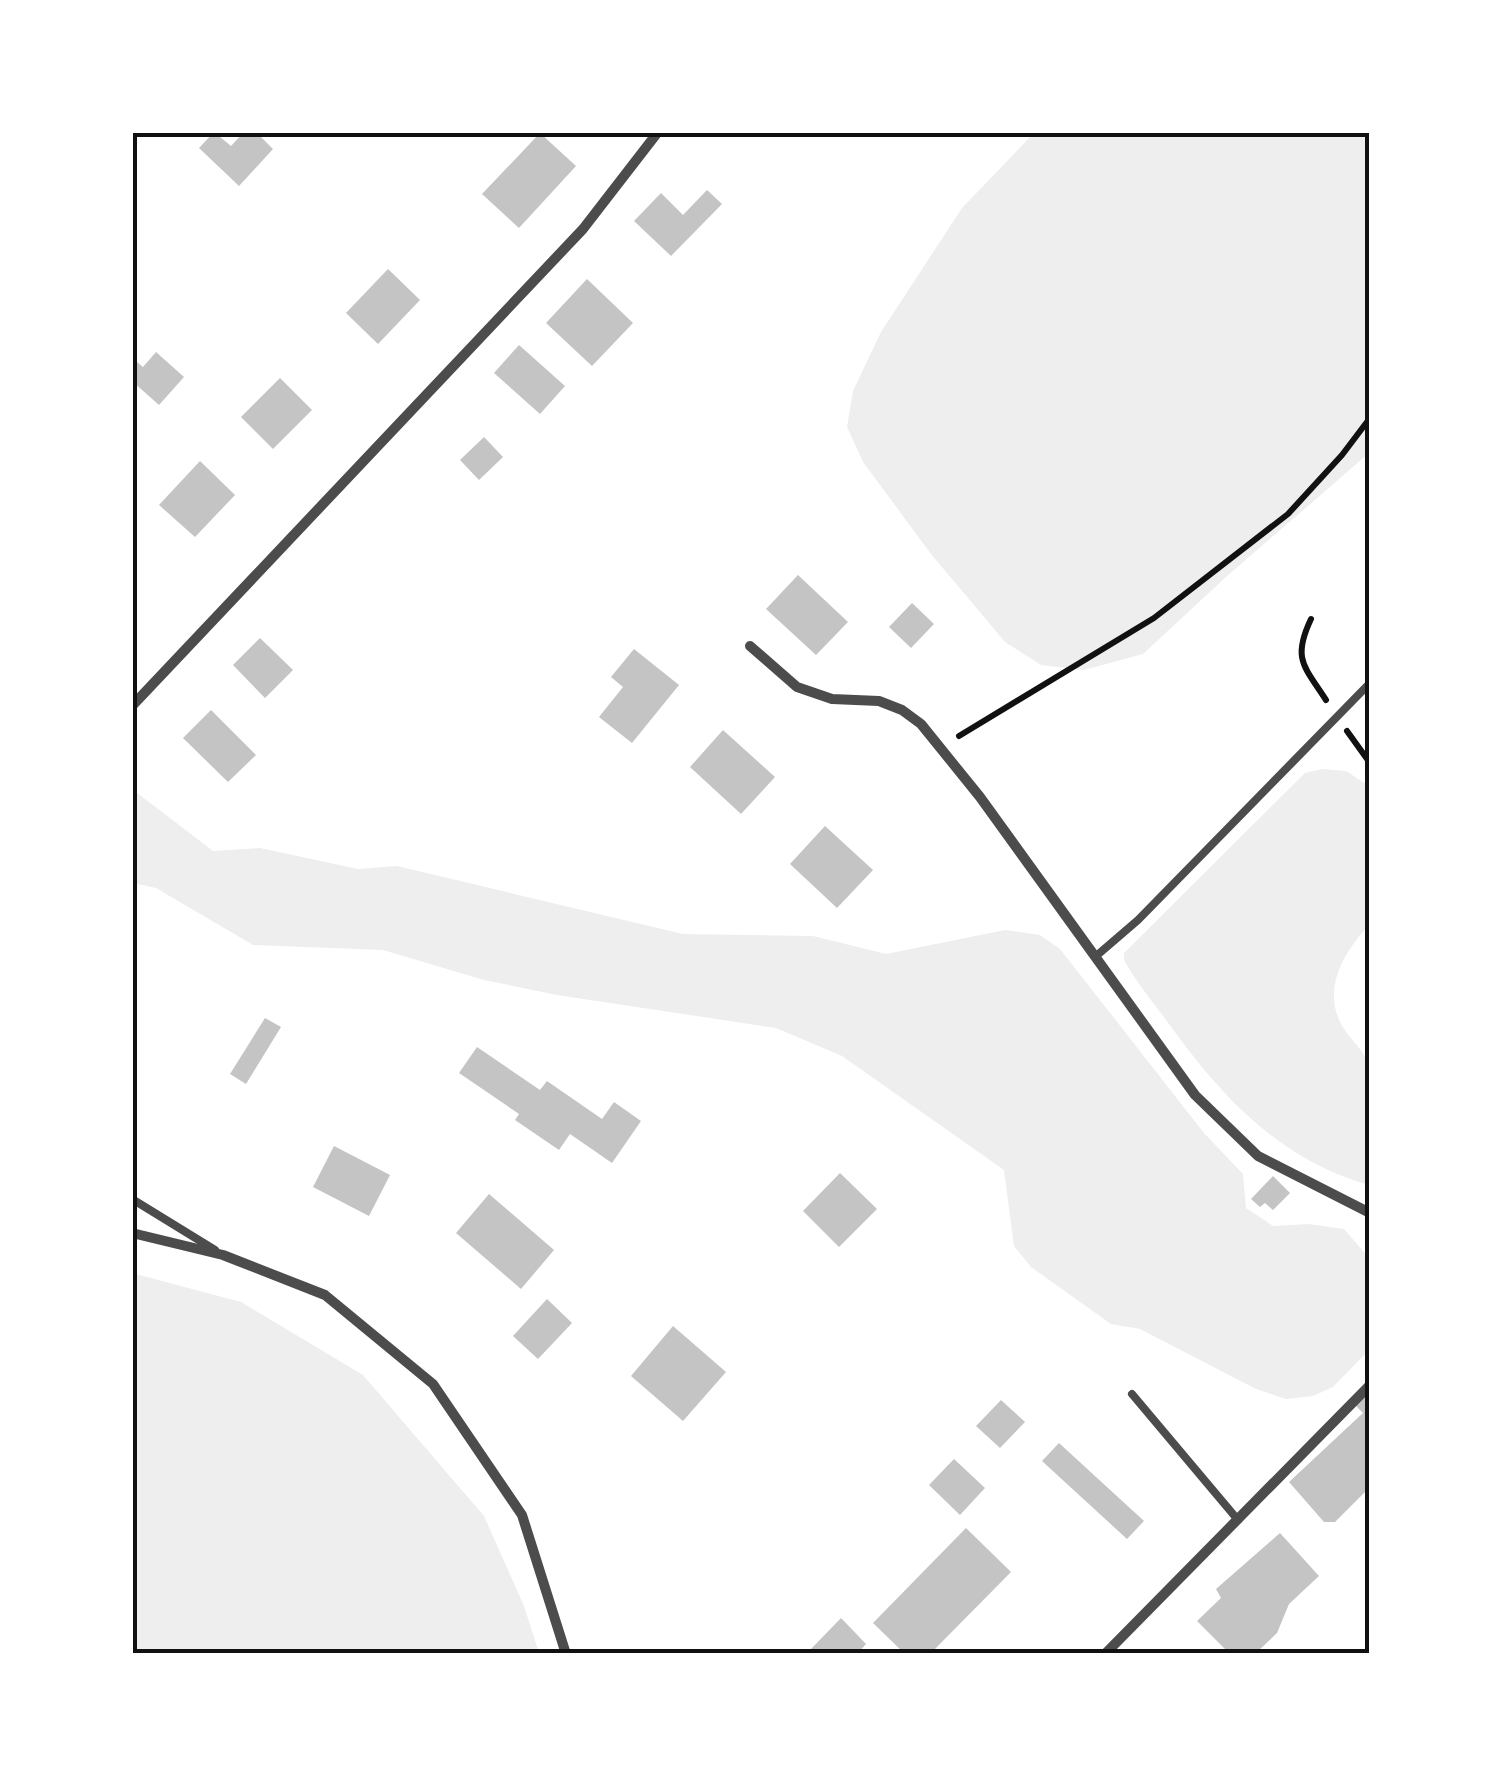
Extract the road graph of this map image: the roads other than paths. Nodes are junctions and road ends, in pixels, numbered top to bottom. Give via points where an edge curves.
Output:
1 (658, 132) edge
2 (750, 646) dead end
3 (1370, 683) edge
4 (132, 706) edge
5 (1095, 957) junction
6 (132, 1200) edge
7 (1370, 1213) edge
8 (132, 1233) edge
9 (223, 1255) junction
10 (1370, 1385) edge
11 (1132, 1394) dead end
12 (1238, 1520) junction
13 (566, 1654) edge
14 (1105, 1654) edge

1 - 4 street via 584,229
2 - 5 street via 796,687 902,710 941,747
3 - 5 lane
5 - 7 street via 1195,1095 1258,1156
6 - 9 lane
8 - 9 street
9 - 13 street via 325,1295 433,1384 522,1515
10 - 12 street
11 - 12 lane
12 - 14 street

